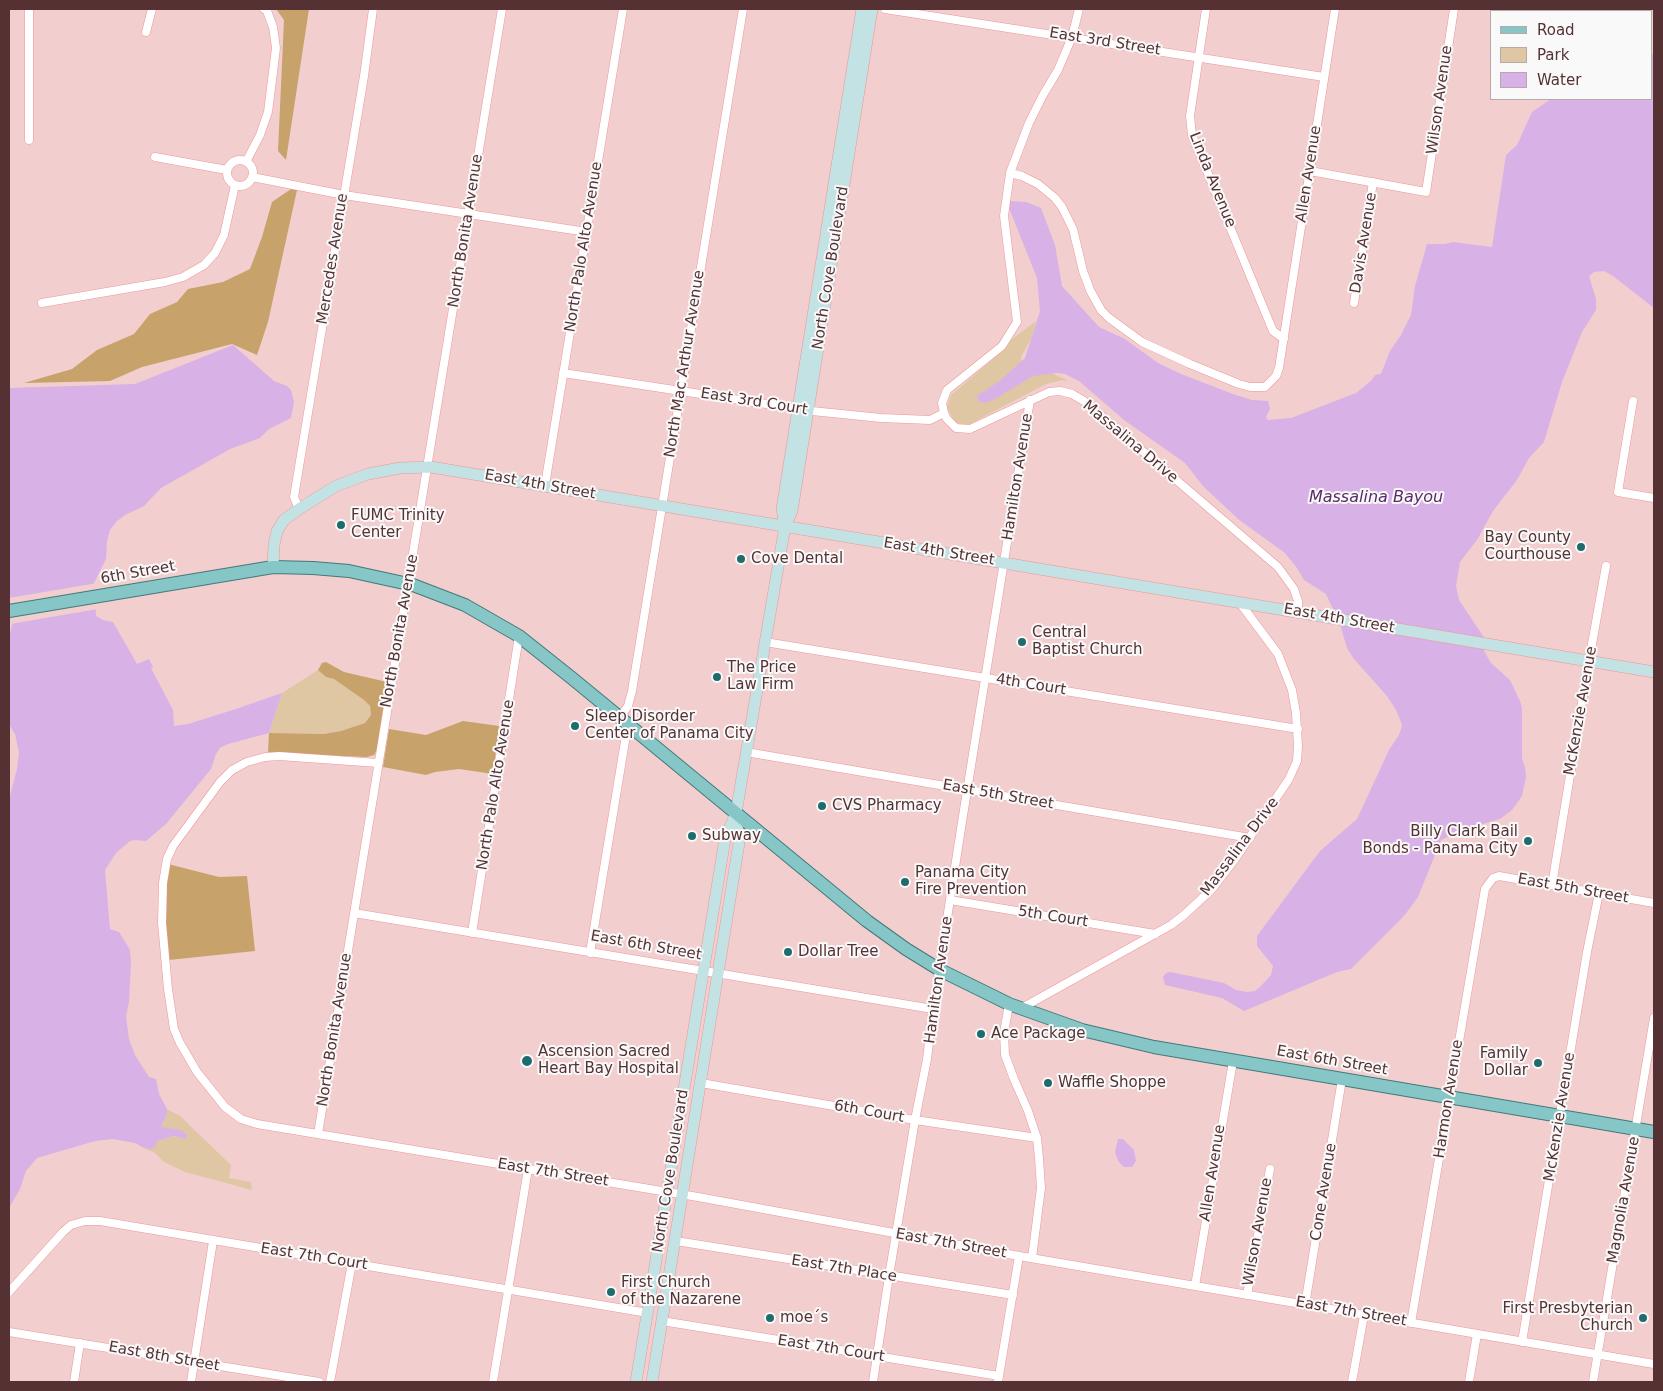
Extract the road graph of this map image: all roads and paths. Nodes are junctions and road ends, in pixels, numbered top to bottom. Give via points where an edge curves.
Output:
1 (28, 9) edge
2 (152, 9) edge
3 (264, 9) edge
4 (373, 9) edge
5 (502, 9) edge
6 (623, 9) edge
7 (743, 9) edge
8 (862, 9) edge
9 (872, 9) edge
10 (885, 9) edge
11 (1080, 9) edge
12 (1206, 9) edge
13 (1335, 9) edge
14 (1454, 9) edge
15 (146, 32) dead end
16 (1072, 37) junction
17 (1198, 57) junction
18 (1324, 76) junction
19 (29, 140) dead end
20 (155, 157) dead end
21 (246, 162) junction
22 (227, 170) junction
23 (1310, 171) junction
24 (1010, 173) junction
25 (252, 177) junction
26 (1373, 182) junction
27 (235, 185) junction
28 (344, 195) junction
29 (836, 205) junction
30 (469, 214) junction
31 (587, 232) junction
32 (42, 302) dead end
33 (1354, 303) dead end
34 (1284, 339) junction
35 (563, 373) junction
36 (681, 391) junction
37 (1030, 400) junction
38 (1633, 401) dead end
39 (803, 410) junction
40 (944, 413) junction
41 (427, 467) junction
42 (545, 485) junction
43 (1654, 498) edge
44 (662, 506) junction
45 (299, 509) junction
46 (785, 526) junction
47 (1005, 563) junction
48 (1606, 566) dead end
49 (273, 567) junction
50 (408, 584) junction
51 (1240, 603) junction
52 (9, 611) edge
53 (1298, 612) junction
54 (519, 636) junction
55 (765, 642) junction
56 (1589, 662) junction
57 (1654, 672) edge
58 (986, 677) junction
59 (620, 717) junction
60 (632, 727) junction
61 (1298, 729) junction
62 (746, 752) junction
63 (378, 763) junction
64 (968, 790) junction
65 (736, 813) junction
66 (1250, 838) junction
67 (1492, 878) joint
68 (1552, 885) junction
69 (1599, 893) junction
70 (950, 900) junction
71 (1654, 903) edge
72 (354, 913) junction
73 (472, 933) junction
74 (1155, 934) junction
75 (590, 953) junction
76 (940, 970) junction
77 (704, 972) junction
78 (719, 974) junction
79 (1015, 1007) junction
80 (933, 1009) junction
81 (1654, 1018) edge
82 (1233, 1060) junction
83 (1342, 1079) junction
84 (702, 1083) junction
85 (1449, 1097) junction
86 (1560, 1116) junction
87 (915, 1120) junction
88 (1636, 1129) junction
89 (1654, 1132) edge
90 (318, 1134) junction
91 (1037, 1138) junction
92 (528, 1168) junction
93 (1270, 1169) dead end
94 (668, 1192) junction
95 (683, 1194) junction
96 (896, 1234) junction
97 (213, 1241) junction
98 (676, 1242) junction
99 (1019, 1256) junction
100 (1032, 1258) junction
101 (352, 1263) junction
102 (655, 1269) junction
103 (889, 1276) junction
104 (1195, 1286) junction
105 (508, 1289) junction
106 (9, 1292) edge
107 (1013, 1295) junction
108 (1247, 1295) junction
109 (1305, 1305) junction
110 (648, 1313) junction
111 (1364, 1315) junction
112 (662, 1321) junction
113 (1411, 1323) junction
114 (9, 1332) edge
115 (1477, 1334) junction
116 (1522, 1342) junction
117 (80, 1343) junction
118 (642, 1350) junction
119 (1598, 1354) junction
120 (877, 1357) junction
121 (194, 1363) junction
122 (1654, 1364) edge
123 (998, 1379) edge
124 (74, 1382) edge
125 (190, 1382) edge
126 (319, 1382) edge
127 (330, 1382) edge
128 (493, 1382) edge
129 (636, 1382) edge
130 (642, 1382) edge
131 (652, 1382) edge
132 (873, 1382) edge
133 (1352, 1382) edge
134 (1469, 1382) edge
135 (1593, 1382) edge

1 - 19 street
2 - 15 street
3 - 21 street via 273,27 276,48 268,112
4 - 28 street, Mercedes Avenue
5 - 30 street, North Bonita Avenue
6 - 31 street, North Palo Alto Avenue
7 - 36 street, North Mac Arthur Avenue
8 - 29 street, North Cove Boulevard
9 - 29 street, North Cove Boulevard
10 - 16 street, East 3rd Street
11 - 16 street
12 - 17 street, Linda Avenue
13 - 18 street, Allen Avenue
14 - 26 street, Wilson Avenue via 1426,192
16 - 17 street, East 3rd Street
16 - 24 street via 1029,123
17 - 18 street, East 3rd Street
17 - 34 street, Linda Avenue via 1190,116 1192,135 1273,331
18 - 23 street, Allen Avenue
20 - 22 street
21 - 22 street via 235,161
21 - 25 street via 253,170
22 - 27 street via 228,178
23 - 26 street
23 - 34 street, Allen Avenue
24 - 34 street via 1038,184 1055,198 1073,229 1083,271 1101,310 1142,342 1250,387 1265,386 1276,376
24 - 40 street via 1004,216 1017,322 1002,346 947,390 942,403
25 - 27 street via 245,185
25 - 28 street
26 - 33 street, Davis Avenue
27 - 32 street via 224,234 204,265 183,277 165,282
28 - 30 street
28 - 45 street, Mercedes Avenue via 294,497
29 - 39 street, North Cove Boulevard
30 - 31 street
30 - 41 street, North Bonita Avenue
31 - 35 street, North Palo Alto Avenue
35 - 36 street, East 3rd Court
35 - 42 street, North Palo Alto Avenue
36 - 39 street, East 3rd Court
36 - 44 street, North Mac Arthur Avenue
37 - 40 street, Massalina Drive via 970,429 956,428
37 - 47 street, Hamilton Avenue
37 - 53 street, Massalina Drive via 1060,391 1084,401 1278,567 1294,589
38 - 43 street via 1618,492
39 - 40 street, East 3rd Court via 930,420
39 - 46 street, North Cove Boulevard via 792,511
41 - 42 street, East 4th Street
41 - 45 street, East 4th Street via 393,468 364,475 336,486
41 - 50 street, North Bonita Avenue
42 - 44 street, East 4th Street
44 - 46 street, East 4th Street
44 - 59 street, North Mac Arthur Avenue via 632,692
45 - 49 street, East 4th Street via 278,529
46 - 47 street, East 4th Street
46 - 55 street, North Cove Boulevard
47 - 51 street, East 4th Street
47 - 58 street, Hamilton Avenue
48 - 56 street, McKenzie Avenue
49 - 50 main road, 6th Street via 349,571
49 - 52 main road, 6th Street
50 - 54 main road, 6th Street via 464,605
50 - 63 street, North Bonita Avenue
51 - 53 street, East 4th Street
51 - 61 street, Massalina Drive via 1272,644 1283,664 1294,699
53 - 56 street, East 4th Street
54 - 59 main road, 6th Street
54 - 73 street, North Palo Alto Avenue
55 - 58 street, 4th Court
55 - 62 street, North Cove Boulevard
56 - 57 street, East 4th Street
56 - 68 street, McKenzie Avenue
58 - 61 street, 4th Court
58 - 64 street, Hamilton Avenue
59 - 60 main road, 6th Street
60 - 65 main road, East 6th Street
60 - 75 street via 626,735
61 - 66 street, Massalina Drive via 1298,757 1294,770
62 - 64 street, East 5th Street
62 - 65 street, North Cove Boulevard
63 - 72 street, North Bonita Avenue
63 - 90 street, East 7th Street via 279,756 247,762 232,770 173,846 163,882 162,930 175,1034 193,1067 210,1090 241,1120
64 - 66 street, East 5th Street
64 - 70 street, Hamilton Avenue
65 - 76 main road, East 6th Street via 867,921
65 - 77 street, North Cove Boulevard via 726,839
65 - 78 street, North Cove Boulevard via 740,843
66 - 74 street, Massalina Drive via 1206,894 1177,921
67 - 68 street, East 5th Street via 1500,876
67 - 85 street, Harmon Avenue via 1485,889
68 - 69 street, East 5th Street
69 - 71 street, East 5th Street
69 - 86 street, McKenzie Avenue
70 - 74 street, 5th Court
70 - 76 street, Hamilton Avenue
72 - 73 street, East 6th Street
72 - 90 street, North Bonita Avenue
73 - 75 street, East 6th Street
74 - 79 street, Massalina Drive
75 - 77 street, East 6th Street
76 - 79 main road, East 6th Street
76 - 80 street, Hamilton Avenue
77 - 78 street, East 6th Street
77 - 94 street, North Cove Boulevard
78 - 80 street, East 6th Street
78 - 84 street, North Cove Boulevard
79 - 82 main road, East 6th Street via 1102,1036
79 - 91 street via 1004,1033 1005,1055
80 - 87 street, Hamilton Avenue via 928,1059
81 - 88 street, Magnolia Avenue
82 - 83 main road, East 6th Street
82 - 104 street, Allen Avenue
83 - 85 main road, East 6th Street
83 - 109 street, Cone Avenue
84 - 87 street, 6th Court
84 - 95 street, North Cove Boulevard
85 - 86 main road, East 6th Street
85 - 113 street, Harmon Avenue
86 - 88 main road, East 6th Street
86 - 116 street, McKenzie Avenue
87 - 91 street, 6th Court
87 - 96 street, Hamilton Avenue
88 - 89 main road, East 6th Street
88 - 119 street, Magnolia Avenue
90 - 92 street, East 7th Street
91 - 100 street via 1040,1188
92 - 94 street, East 7th Street
92 - 105 street
93 - 108 street, Wilson Avenue
94 - 95 street, East 7th Street
94 - 102 street, North Cove Boulevard
95 - 96 street, East 7th Street
95 - 98 street, North Cove Boulevard
96 - 99 street, East 7th Street
96 - 103 street, Hamilton Avenue
97 - 101 street, East 7th Court
97 - 106 street, East 7th Court via 85,1221 62,1232
97 - 121 street
98 - 103 street, East 7th Place
98 - 112 street, North Cove Boulevard
99 - 100 street, East 7th Street
99 - 107 street
100 - 104 street, East 7th Street
101 - 105 street, East 7th Court
101 - 127 street
102 - 110 street, North Cove Boulevard
102 - 112 street via 657,1309
103 - 107 street, East 7th Place
103 - 120 street, Hamilton Avenue
104 - 108 street, East 7th Street
105 - 110 street, East 7th Court
105 - 128 street
107 - 123 street
108 - 109 street, East 7th Street
109 - 111 street, East 7th Street
110 - 118 street, North Cove Boulevard
111 - 113 street, East 7th Street
111 - 133 street
112 - 120 street, East 7th Court
112 - 131 street, North Cove Boulevard
113 - 115 street, East 7th Street
114 - 117 street, East 8th Street
115 - 116 street, East 7th Street
115 - 134 street
116 - 119 street, East 7th Street
117 - 121 street, East 8th Street
117 - 124 street
118 - 129 street, North Cove Boulevard
118 - 130 street
119 - 122 street, East 7th Street
119 - 135 street, Magnolia Avenue
120 - 123 street, East 7th Court
120 - 132 street, Hamilton Avenue
121 - 125 street
121 - 126 street, East 8th Street

